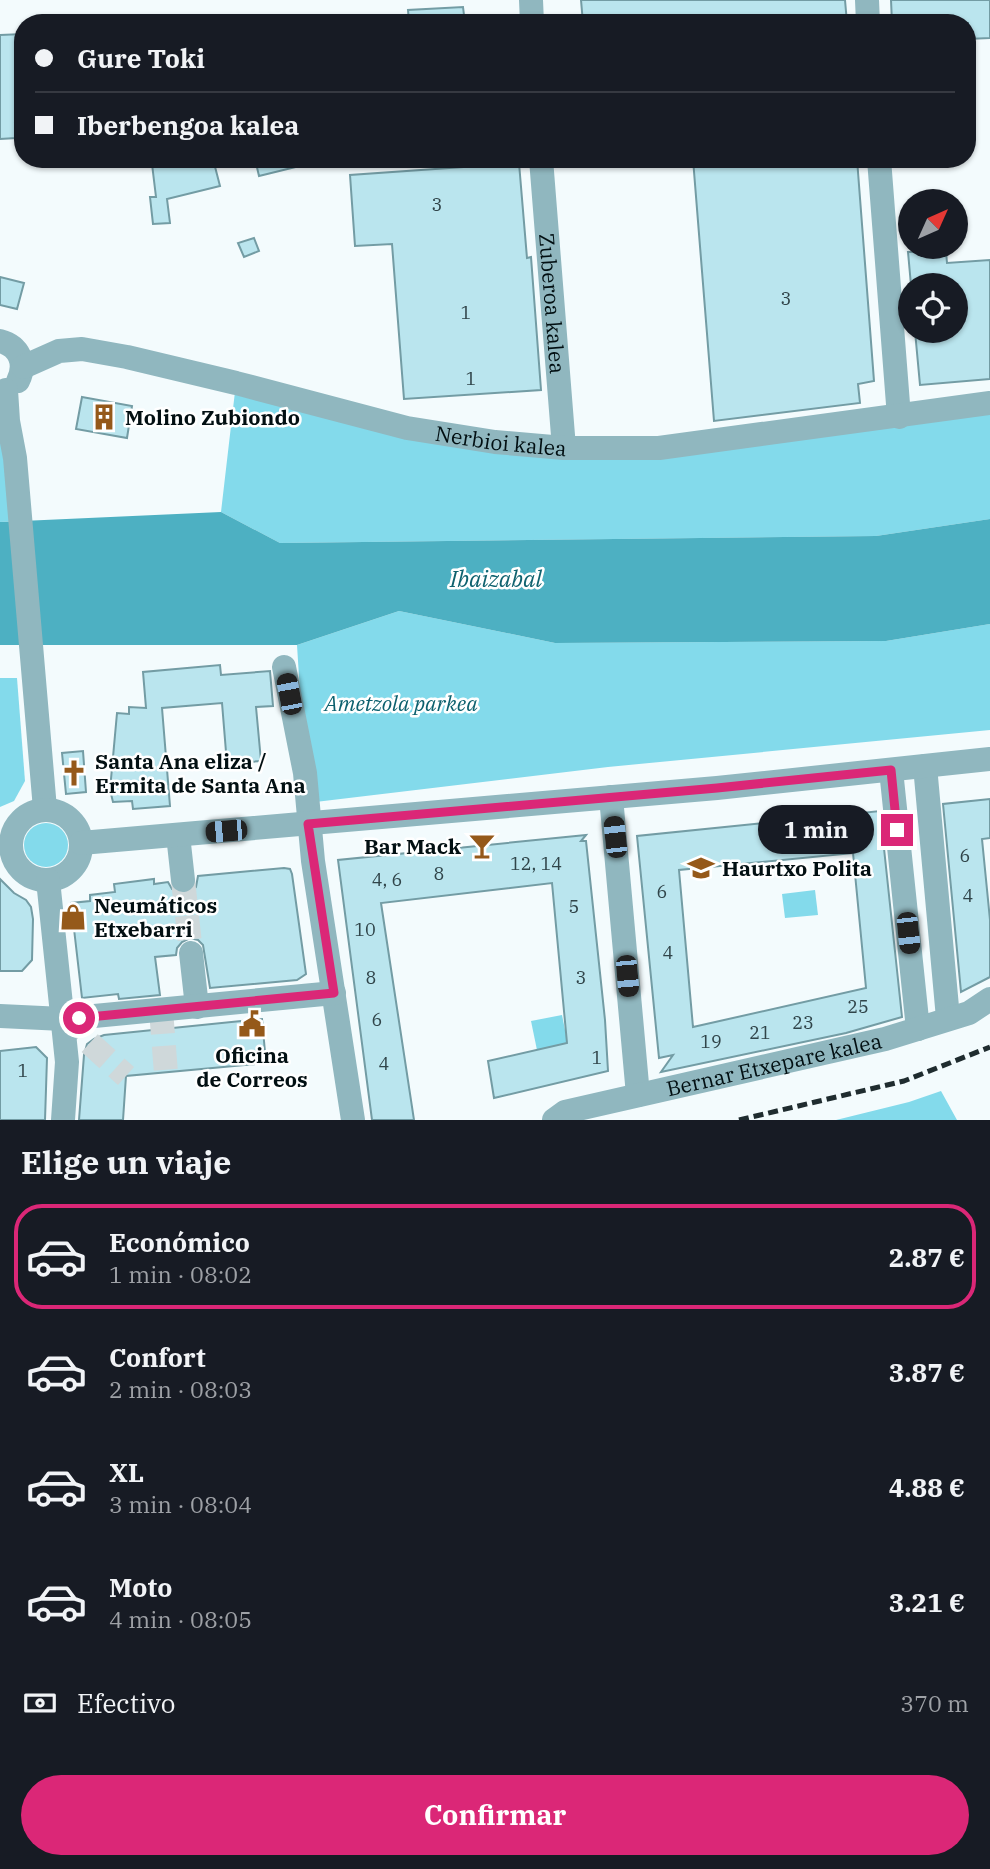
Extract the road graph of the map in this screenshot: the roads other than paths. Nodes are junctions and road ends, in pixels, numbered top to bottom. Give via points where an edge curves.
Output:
1 (542, 168) edge
2 (880, 168) edge
3 (0, 341) edge
4 (23, 367) junction
5 (3, 391) edge
6 (990, 403) edge
7 (899, 417) junction
8 (564, 448) junction
9 (284, 667) dead end
10 (990, 759) edge
11 (925, 766) junction
12 (891, 770) junction
13 (611, 797) junction
14 (45, 809) junction
15 (308, 824) junction
16 (177, 835) junction
17 (5, 840) edge
18 (81, 843) junction
19 (48, 880) junction
20 (183, 880) tunnel mouth
21 (191, 953) tunnel mouth
22 (334, 993) junction
23 (990, 999) edge
24 (197, 1006) junction
25 (0, 1016) edge
26 (948, 1018) junction
27 (62, 1019) junction
28 (918, 1028) junction
29 (638, 1095) junction
30 (63, 1120) edge
31 (353, 1120) edge
32 (554, 1120) edge

1 - 8 street, Zuberoa kalea
2 - 7 street
3 - 4 street via 14,347
4 - 5 street via 18,381
4 - 8 street, Nerbioi kalea via 59,351 82,349 407,428
5 - 14 street via 15,458
6 - 7 street, Nerbioi kalea
7 - 8 street, Nerbioi kalea via 659,448
9 - 15 street via 305,773
10 - 11 street
11 - 12 street
11 - 26 street
12 - 13 street
12 - 28 street
13 - 15 street
13 - 29 street
14 - 17 street via 22,818
14 - 18 street via 66,815
15 - 16 street
15 - 22 street
16 - 18 street
16 - 20 street
17 - 19 street via 24,873
18 - 19 street via 76,864
19 - 27 street
21 - 24 street
22 - 24 street
22 - 31 street
23 - 26 street, Bernar Etxepare kalea via 969,1013
24 - 27 street
25 - 27 street
26 - 28 street, Bernar Etxepare kalea
27 - 30 street via 67,1062
28 - 29 street, Bernar Etxepare kalea
29 - 32 street, Bernar Etxepare kalea via 565,1112

